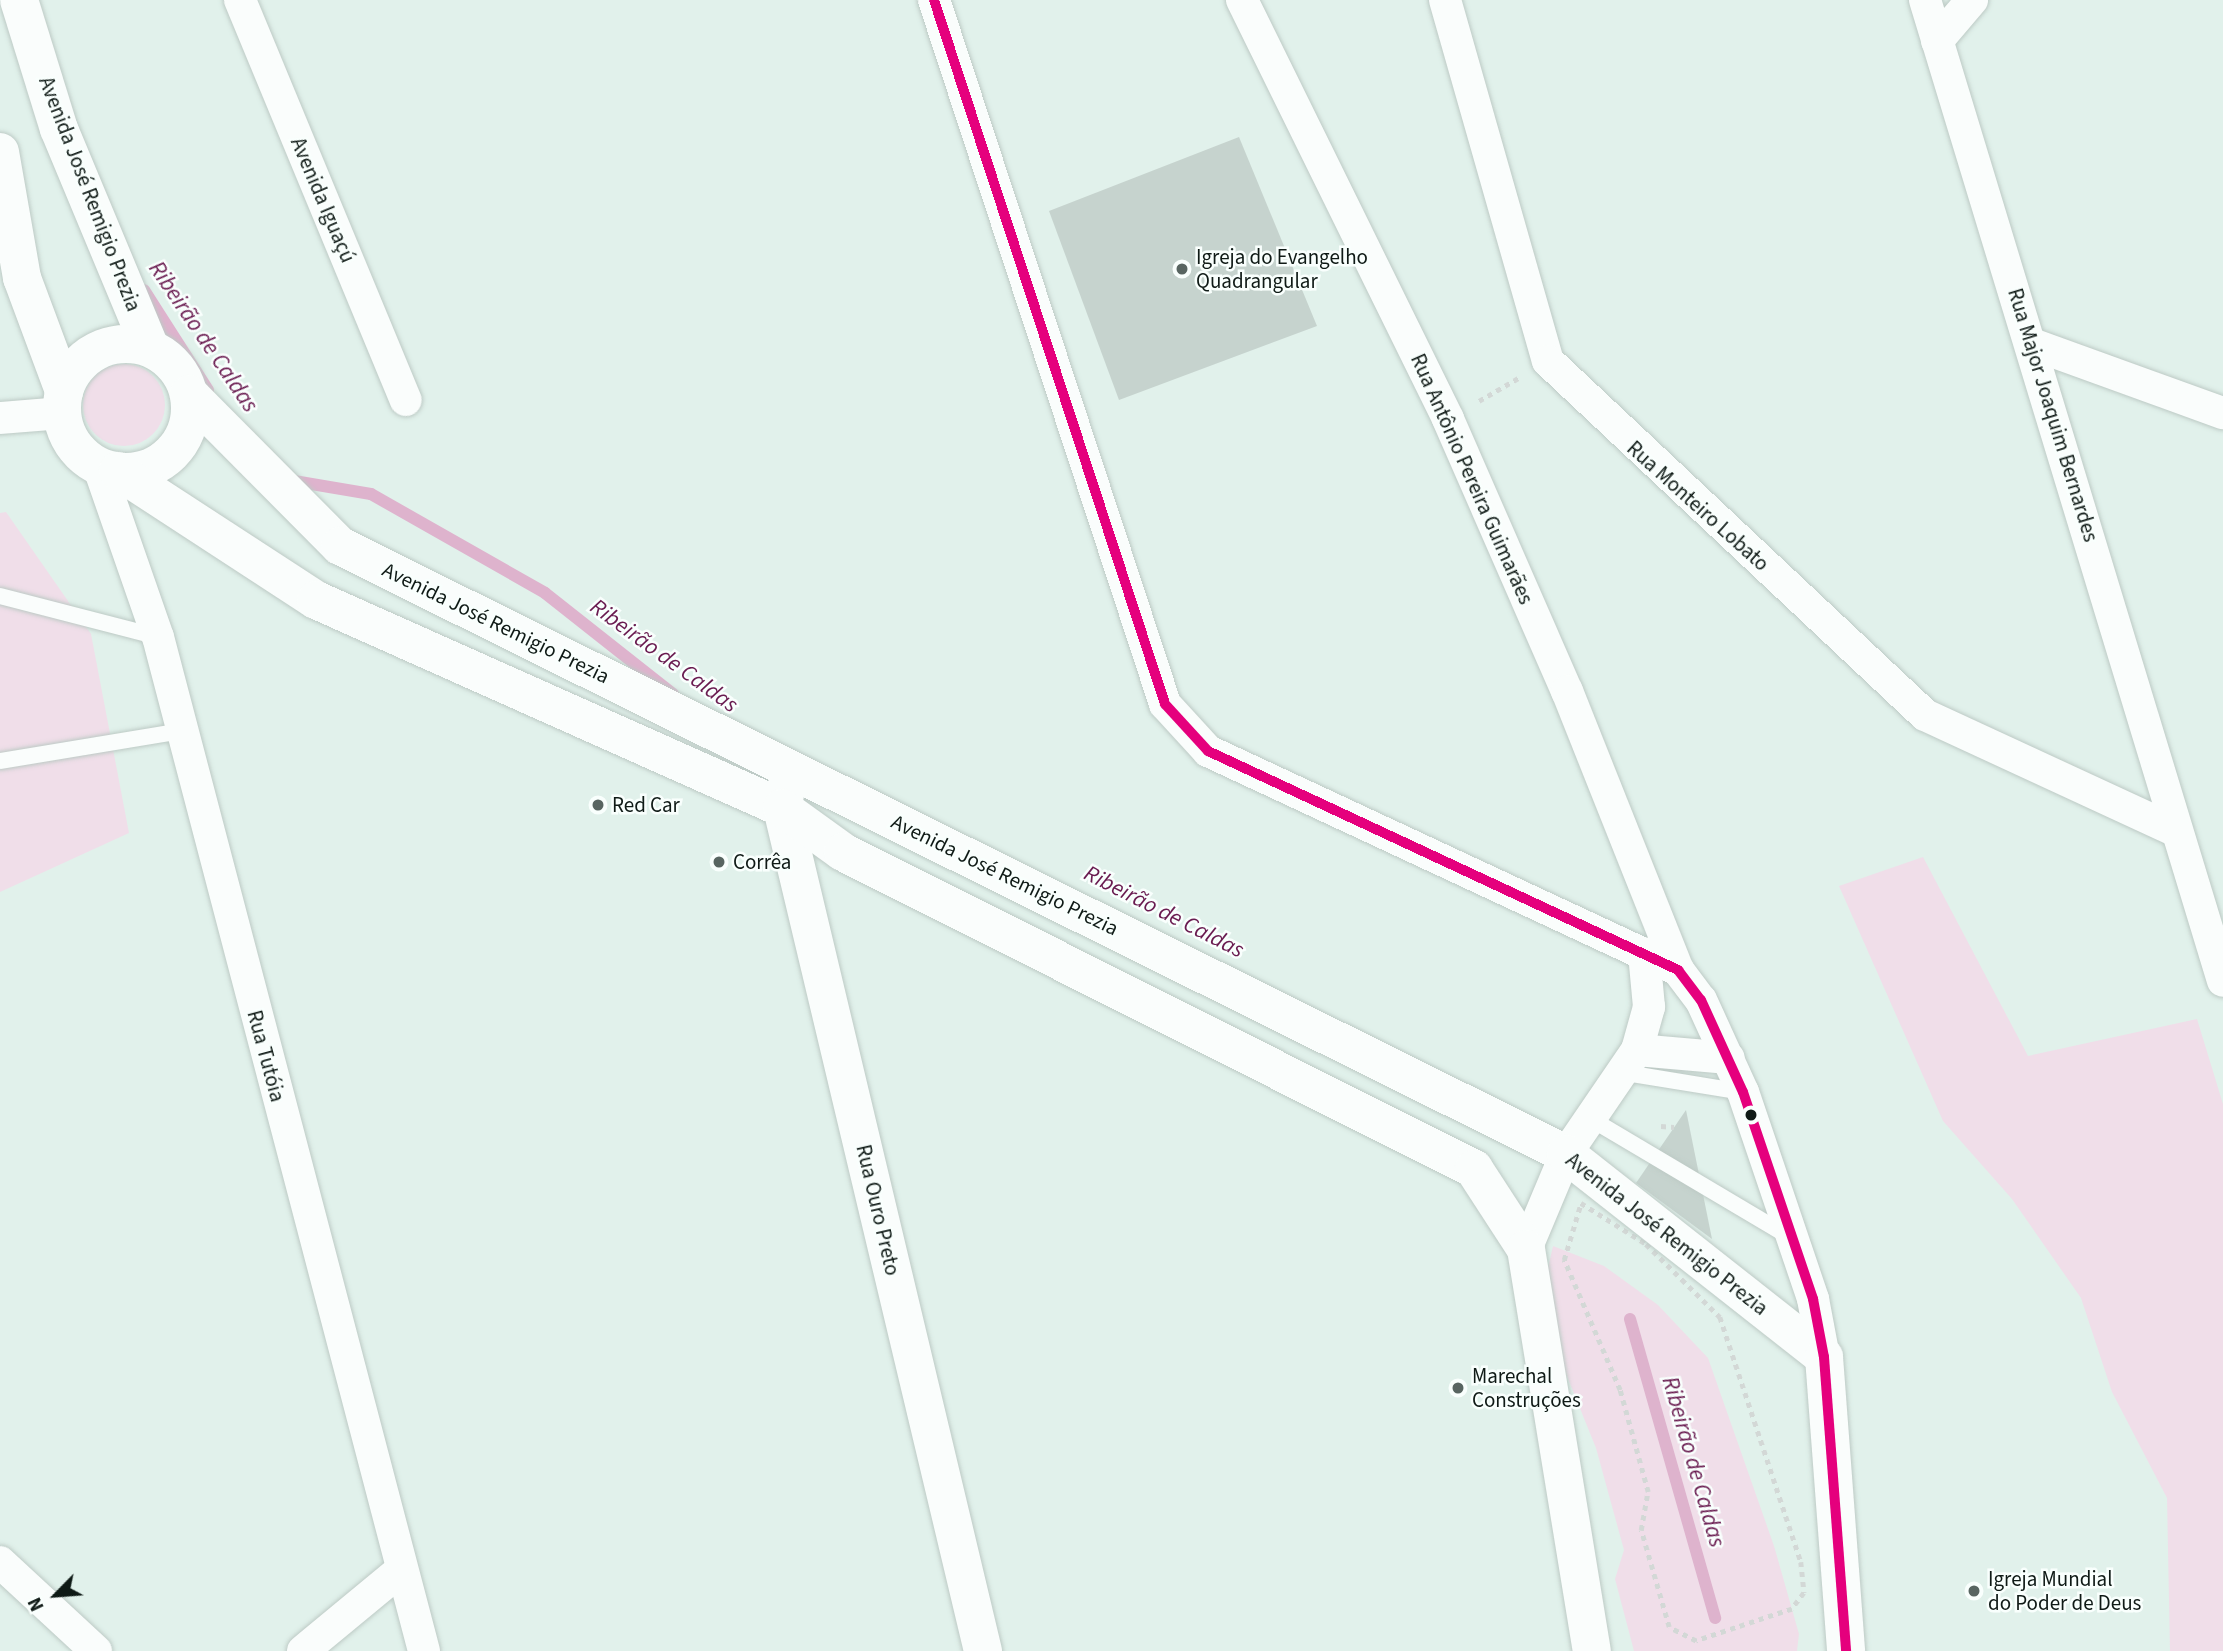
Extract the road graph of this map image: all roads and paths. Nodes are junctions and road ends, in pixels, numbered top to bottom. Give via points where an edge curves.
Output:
1 (19, 0) edge
2 (240, 0) edge
3 (934, 0) edge
4 (1242, 0) edge
5 (1445, 0) edge
6 (1925, 0) edge
7 (1972, 0) edge
8 (1937, 41) junction
9 (0, 152) edge
10 (2032, 344) junction
11 (150, 348) junction
12 (1548, 361) junction
13 (189, 394) junction
14 (406, 400) dead end
15 (63, 402) junction
16 (2223, 412) edge
17 (0, 418) edge
18 (1448, 419) junction
19 (108, 468) junction
20 (340, 546) junction
21 (0, 596) edge
22 (316, 600) junction
23 (158, 638) junction
24 (181, 731) junction
25 (0, 761) edge
26 (791, 769) junction
27 (782, 808) junction
28 (2176, 831) junction
29 (1644, 953) junction
30 (1678, 970) junction
31 (2223, 981) edge
32 (1729, 1058) junction
33 (1632, 1061) junction
34 (1742, 1093) junction
35 (1591, 1119) junction
36 (1566, 1154) junction
37 (1793, 1238) junction
38 (1526, 1249) junction
39 (1824, 1357) junction
40 (0, 1562) edge
41 (401, 1570) junction
42 (1669, 1627) joint
43 (96, 1651) edge
44 (303, 1651) edge
45 (424, 1651) edge
46 (983, 1651) edge
47 (1592, 1651) edge
48 (1846, 1651) edge

1 - 11 main road, Avenida José Remigio Prezia via 59,130
2 - 14 street, Avenida Iguaçú
3 - 29 street via 1164,704 1208,751
4 - 18 street, Rua Antônio Pereira Guimarães
5 - 12 street
6 - 8 street, Rua Major Joaquim Bernardes
7 - 8 street
8 - 10 street, Rua Major Joaquim Bernardes
9 - 15 main road via 22,278
10 - 16 street
10 - 28 street, Rua Major Joaquim Bernardes
11 - 13 main road via 168,359
11 - 15 main road via 129,343 88,356
12 - 18 path
12 - 28 street, Rua Monteiro Lobato via 1925,715
13 - 19 main road via 185,435 173,452 148,468
13 - 20 main road, Avenida José Remigio Prezia
15 - 17 street
15 - 19 main road via 68,434
18 - 30 street, Rua Antônio Pereira Guimarães via 1567,691
19 - 22 main road
19 - 23 street, Rua Tutóia
20 - 22 main road
20 - 26 main road, Avenida José Remigio Prezia
21 - 23 lane
22 - 27 main road
23 - 24 street, Rua Tutóia
24 - 25 lane
24 - 41 street, Rua Tutóia
26 - 27 main road, Rua Ouro Preto
26 - 36 main road, Avenida José Remigio Prezia
27 - 38 main road via 843,852 1474,1169
27 - 46 main road, Rua Ouro Preto
28 - 31 street, Rua Major Joaquim Bernardes
29 - 30 street
29 - 33 street via 1649,1007
30 - 32 street via 1702,1000
32 - 33 street
32 - 34 street
33 - 34 lane
33 - 35 street
34 - 37 street
35 - 36 street
35 - 37 lane
36 - 38 street
36 - 39 main road, Avenida José Remigio Prezia
37 - 39 street
38 - 47 main road
39 - 48 main road
40 - 43 street
41 - 44 street
41 - 45 street, Rua Tutóia
42 - 42 path via 1696,1641 1792,1609 1804,1593 1801,1562 1720,1317 1646,1244 1581,1203 1564,1260 1620,1390 1648,1492 1641,1530

